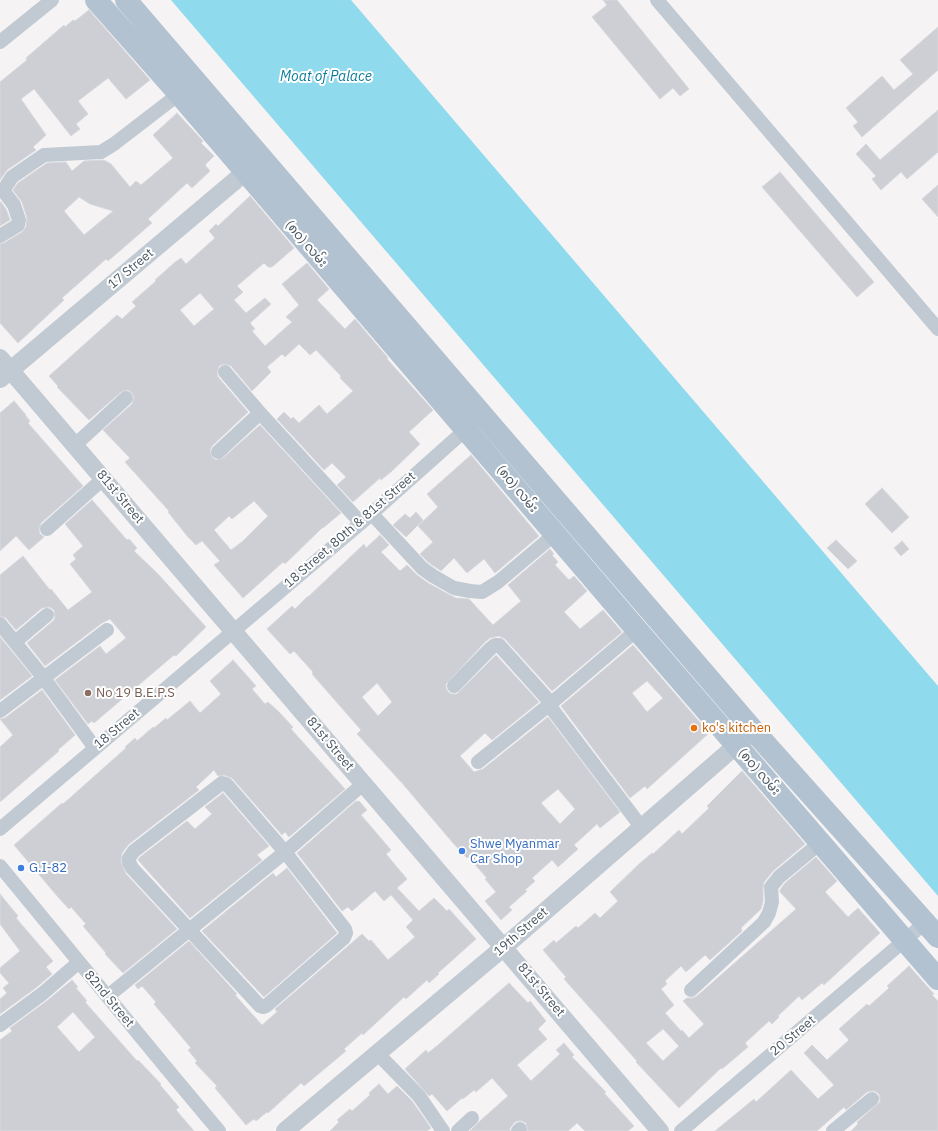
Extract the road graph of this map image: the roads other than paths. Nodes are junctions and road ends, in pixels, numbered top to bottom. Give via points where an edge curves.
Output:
1 (52, 0) edge
2 (96, 0) edge
3 (126, 0) edge
4 (657, 0) edge
5 (0, 42) edge
6 (179, 94) junction
7 (261, 158) junction
8 (245, 172) junction
9 (0, 236) edge
10 (938, 329) edge
11 (4, 369) edge
12 (225, 372) dead end
13 (126, 398) dead end
14 (260, 413) junction
15 (483, 414) junction
16 (466, 429) junction
17 (75, 445) junction
18 (218, 452) dead end
19 (104, 478) junction
20 (371, 513) junction
21 (360, 523) junction
22 (47, 529) dead end
23 (555, 534) junction
24 (47, 615) dead end
25 (0, 624) edge
26 (107, 630) dead end
27 (637, 630) junction
28 (234, 631) junction
29 (15, 642) junction
30 (43, 677) junction
31 (454, 686) dead end
32 (550, 704) junction
33 (0, 711) edge
34 (753, 730) junction
35 (736, 746) junction
36 (95, 748) junction
37 (478, 762) dead end
38 (363, 784) junction
39 (642, 828) junction
40 (0, 829) edge
41 (820, 843) junction
42 (285, 852) junction
43 (0, 866) edge
44 (190, 928) junction
45 (932, 930) edge
46 (905, 941) junction
47 (504, 947) junction
48 (79, 962) junction
49 (938, 979) edge
50 (691, 990) dead end
51 (108, 996) junction
52 (0, 1025) edge
53 (377, 1053) junction
54 (872, 1099) dead end
55 (472, 1118) dead end
56 (439, 1129) edge
57 (219, 1131) edge
58 (285, 1131) edge
59 (458, 1131) edge
60 (660, 1131) edge
61 (681, 1131) edge
62 (833, 1131) edge

1 - 5 street
2 - 6 main road, (၈၀) လမ်း
3 - 7 main road, (၈၀) လမ်း
4 - 10 street
6 - 8 main road, (၈၀) လမ်း
6 - 9 street via 101,152 44,155 12,177 4,189 20,220 18,225
7 - 8 street, 17 Street
7 - 15 main road, (၈၀) လမ်း
8 - 11 street, 17 Street
8 - 16 main road, (၈၀) လမ်း
11 - 17 street, 81st Street
12 - 14 street
13 - 17 street
14 - 18 street
14 - 21 street
15 - 16 street
15 - 34 main road, (၈၀) လမ်း
16 - 20 street, 18 Street, 80th & 81st Street
16 - 23 main road, (၈၀) လမ်း
17 - 19 street, 81st Street
19 - 22 street
19 - 28 street, 81st Street
20 - 21 street, 18 Street, 80th & 81st Street
20 - 23 street via 422,568 454,588 470,591 482,592 498,582
21 - 28 street, 18 Street, 80th & 81st Street
23 - 27 main road, (၈၀) လမ်း
24 - 29 street
25 - 29 street
26 - 30 street
27 - 32 street
27 - 35 main road, (၈၀) လမ်း
28 - 36 street, 18 Street
28 - 38 street, 81st Street
29 - 30 street
30 - 33 street
30 - 36 street
31 - 32 street via 490,648 499,645
32 - 37 street
32 - 39 street
34 - 35 street, 19th Street
34 - 45 main road, (၈၀) လမ်း
35 - 39 street, 19th Street
35 - 41 main road, (၈၀) လမ်း
36 - 40 street, 18 Street
38 - 42 street
38 - 47 street, 81st Street
39 - 47 street, 19th Street
41 - 46 main road, (၈၀) လမ်း
41 - 50 street via 771,886 772,902 764,922
42 - 44 street
42 - 44 street via 226,784 222,784 134,851 129,858 132,868
42 - 44 street via 346,933 344,938 266,1006 260,1006
43 - 48 street, 82nd Street
44 - 51 street
45 - 46 street, 20 Street
46 - 49 main road, (၈၀) လမ်း
46 - 61 street, 20 Street
47 - 53 street, 19th Street
47 - 60 street, 81st Street
48 - 51 street, 82nd Street
48 - 52 street
51 - 57 street, 82nd Street
53 - 56 street via 419,1096
53 - 58 street, 19th Street
54 - 62 street
55 - 59 street

